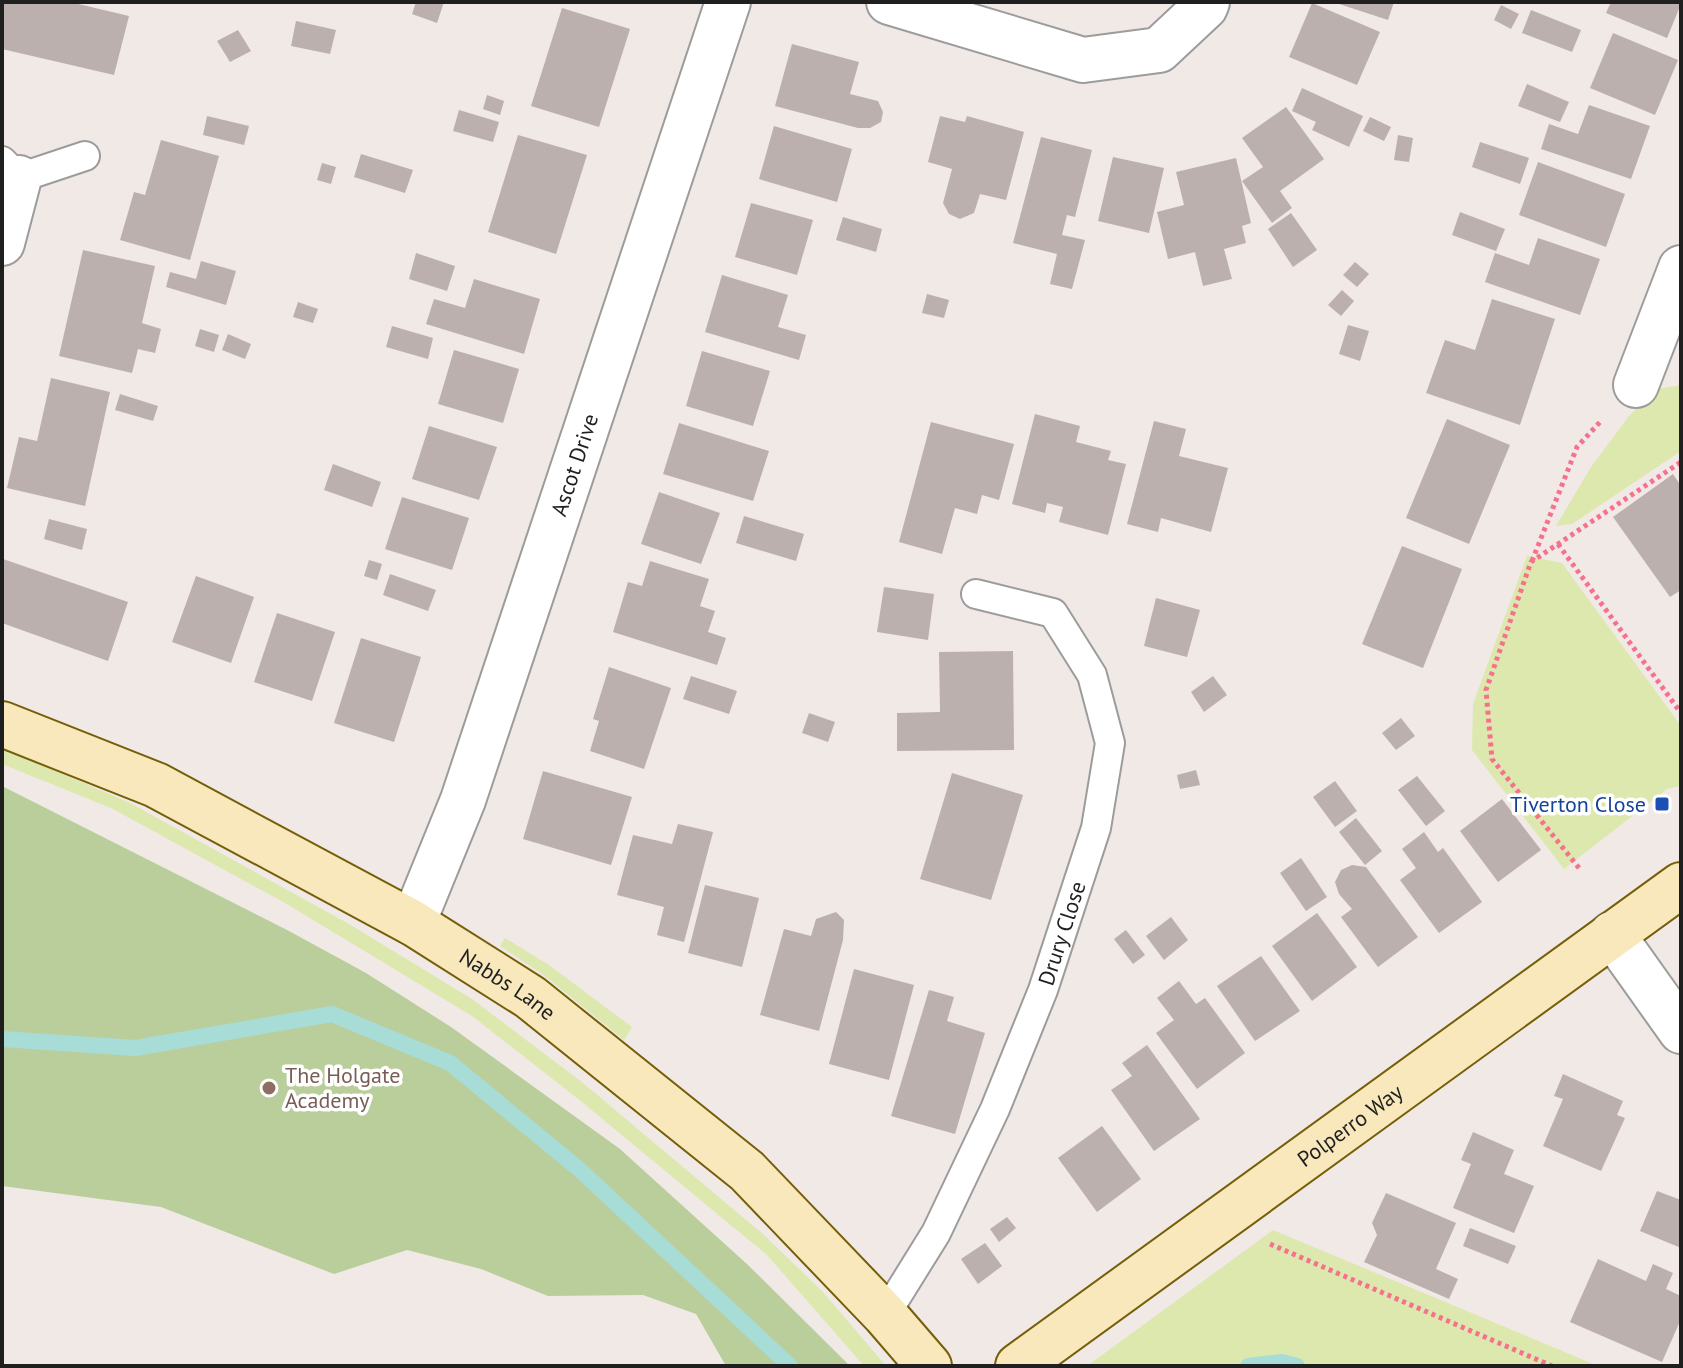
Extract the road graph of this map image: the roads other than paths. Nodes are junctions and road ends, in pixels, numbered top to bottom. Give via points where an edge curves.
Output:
1 (728, 2) edge
2 (889, 2) edge
3 (1207, 2) edge
4 (85, 156) dead end
5 (10, 169) edge
6 (2, 243) edge
7 (1681, 268) edge
8 (1636, 385) road end
9 (976, 594) dead end
10 (2, 724) edge
11 (1681, 885) edge
12 (413, 923) junction
13 (1612, 934) junction
14 (1681, 1031) edge
15 (885, 1315) junction
16 (929, 1366) edge
17 (1018, 1366) edge

1 - 12 street, Ascot Drive via 463,800
2 - 3 street via 1083,60 1159,50
4 - 5 lane
5 - 6 street
7 - 8 street
9 - 15 lane, Drury Close via 1053,613 1092,675 1110,743 1096,828 1043,990 995,1109 936,1233
10 - 12 street, Nabbs Lane via 156,785
11 - 13 street, Polperro Way
12 - 15 street, Nabbs Lane via 530,997 747,1171
13 - 14 street
13 - 17 street, Polperro Way
15 - 16 street, Nabbs Lane

